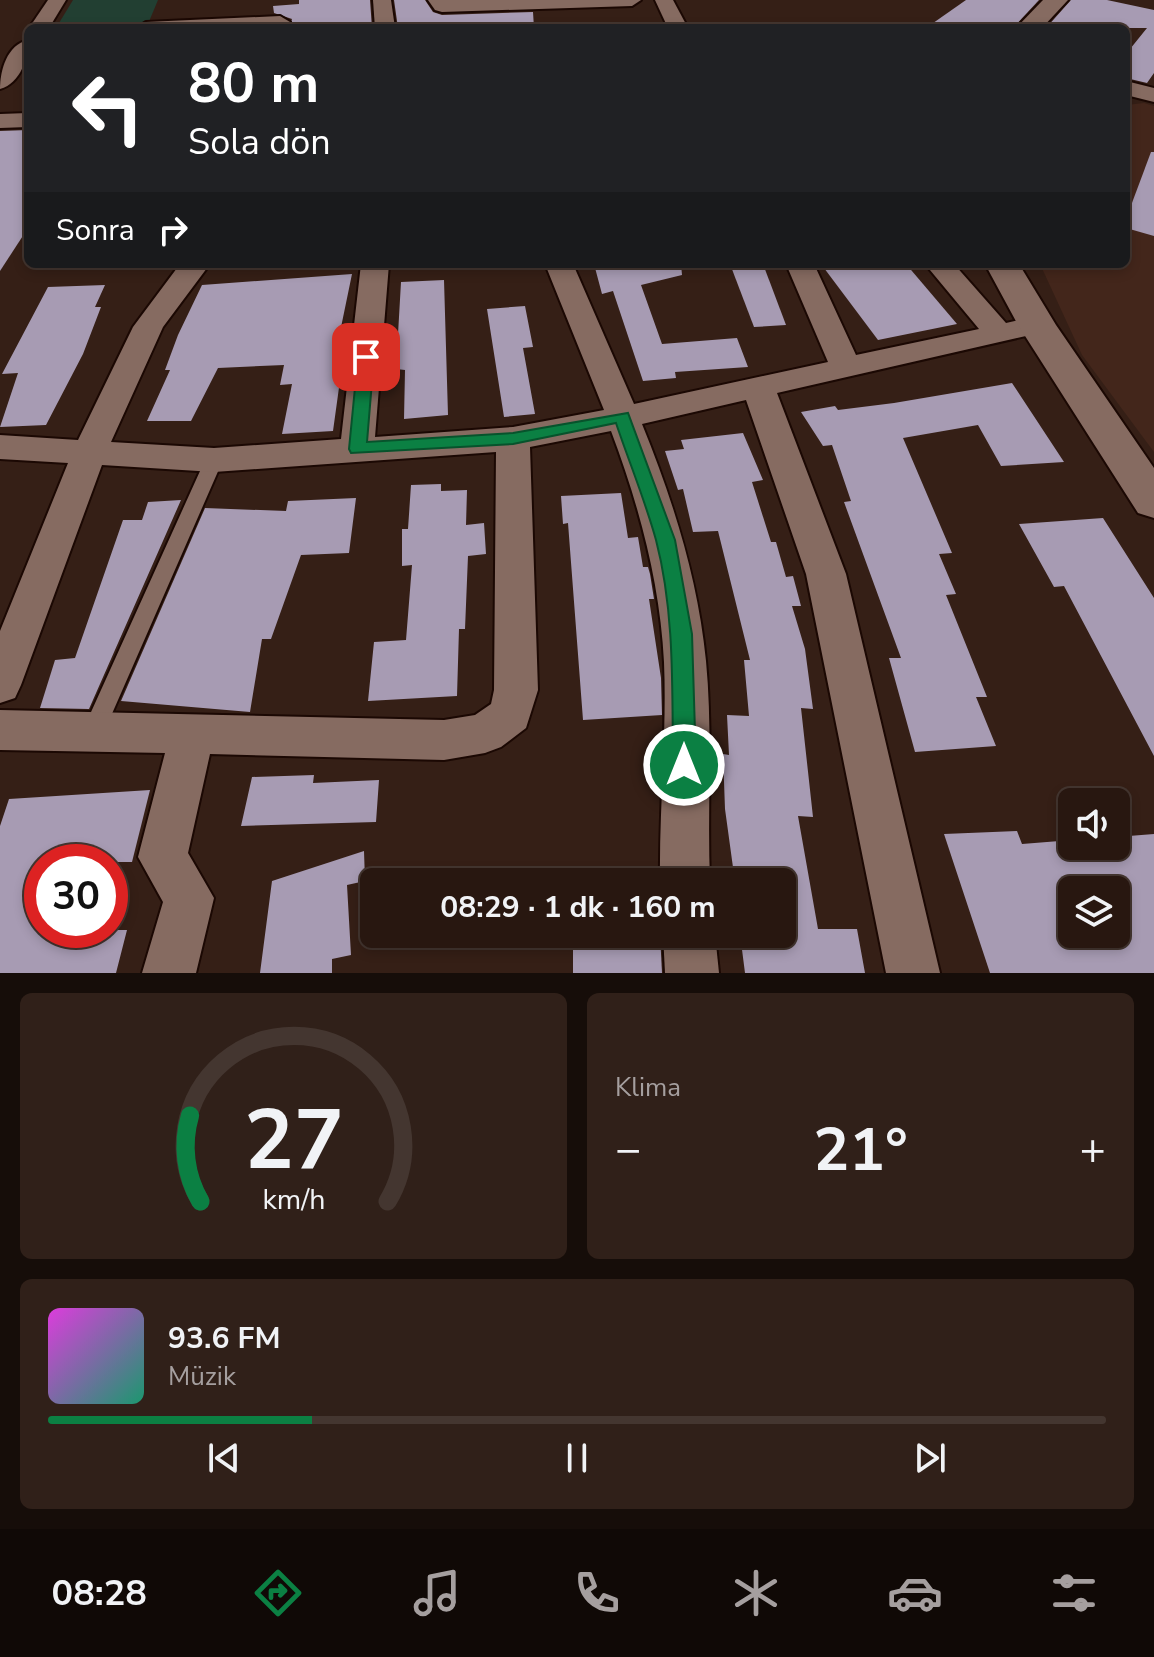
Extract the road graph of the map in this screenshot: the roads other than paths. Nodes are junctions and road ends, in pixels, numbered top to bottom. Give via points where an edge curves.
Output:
1 (57, 0) edge
2 (171, 0) edge
3 (286, 0) edge
4 (382, 0) edge
5 (437, 0) edge
6 (632, 0) edge
7 (664, 0) edge
8 (1056, 0) edge
9 (484, 7) junction
10 (42, 24) edge
11 (160, 24) edge
12 (280, 24) edge
13 (385, 24) edge
14 (488, 24) edge
15 (676, 24) edge
16 (1032, 24) edge
17 (24, 50) edge
18 (24, 51) edge
19 (0, 54) edge
20 (0, 82) edge
21 (1130, 89) edge
22 (1154, 95) edge
23 (24, 120) edge
24 (0, 121) edge
25 (192, 268) edge
26 (375, 268) edge
27 (561, 268) edge
28 (802, 268) edge
29 (944, 268) edge
30 (1003, 268) edge
31 (1019, 330) junction
32 (846, 367) junction
33 (758, 387) junction
34 (622, 417) junction
35 (513, 439) junction
36 (0, 447) edge
37 (357, 449) junction
38 (89, 452) junction
39 (214, 460) junction
40 (1154, 502) edge
41 (0, 685) edge
42 (0, 730) edge
43 (93, 732) junction
44 (192, 734) junction
45 (685, 868) edge
46 (690, 948) edge
47 (169, 973) edge
48 (692, 973) edge
49 (913, 973) edge

1 - 10 street
2 - 11 street
3 - 12 street
4 - 13 street
5 - 9 street via 442,6
6 - 9 street
7 - 15 street
8 - 16 street
9 - 14 street
17 - 19 street
18 - 20 street
21 - 22 street
23 - 24 street
25 - 38 street via 149,321
26 - 37 street
27 - 34 street
28 - 32 street
29 - 31 street
30 - 31 street
31 - 32 street
31 - 40 street
32 - 33 street
33 - 34 street
33 - 49 street via 826,574
34 - 35 street
34 - 45 street via 665,540 682,634
35 - 37 street
35 - 44 street via 516,690 510,715 485,733 444,740
36 - 38 street
37 - 39 street
38 - 39 street
38 - 41 street
39 - 43 lane
42 - 43 street
43 - 44 street
44 - 47 street via 163,857 189,898
46 - 48 street

